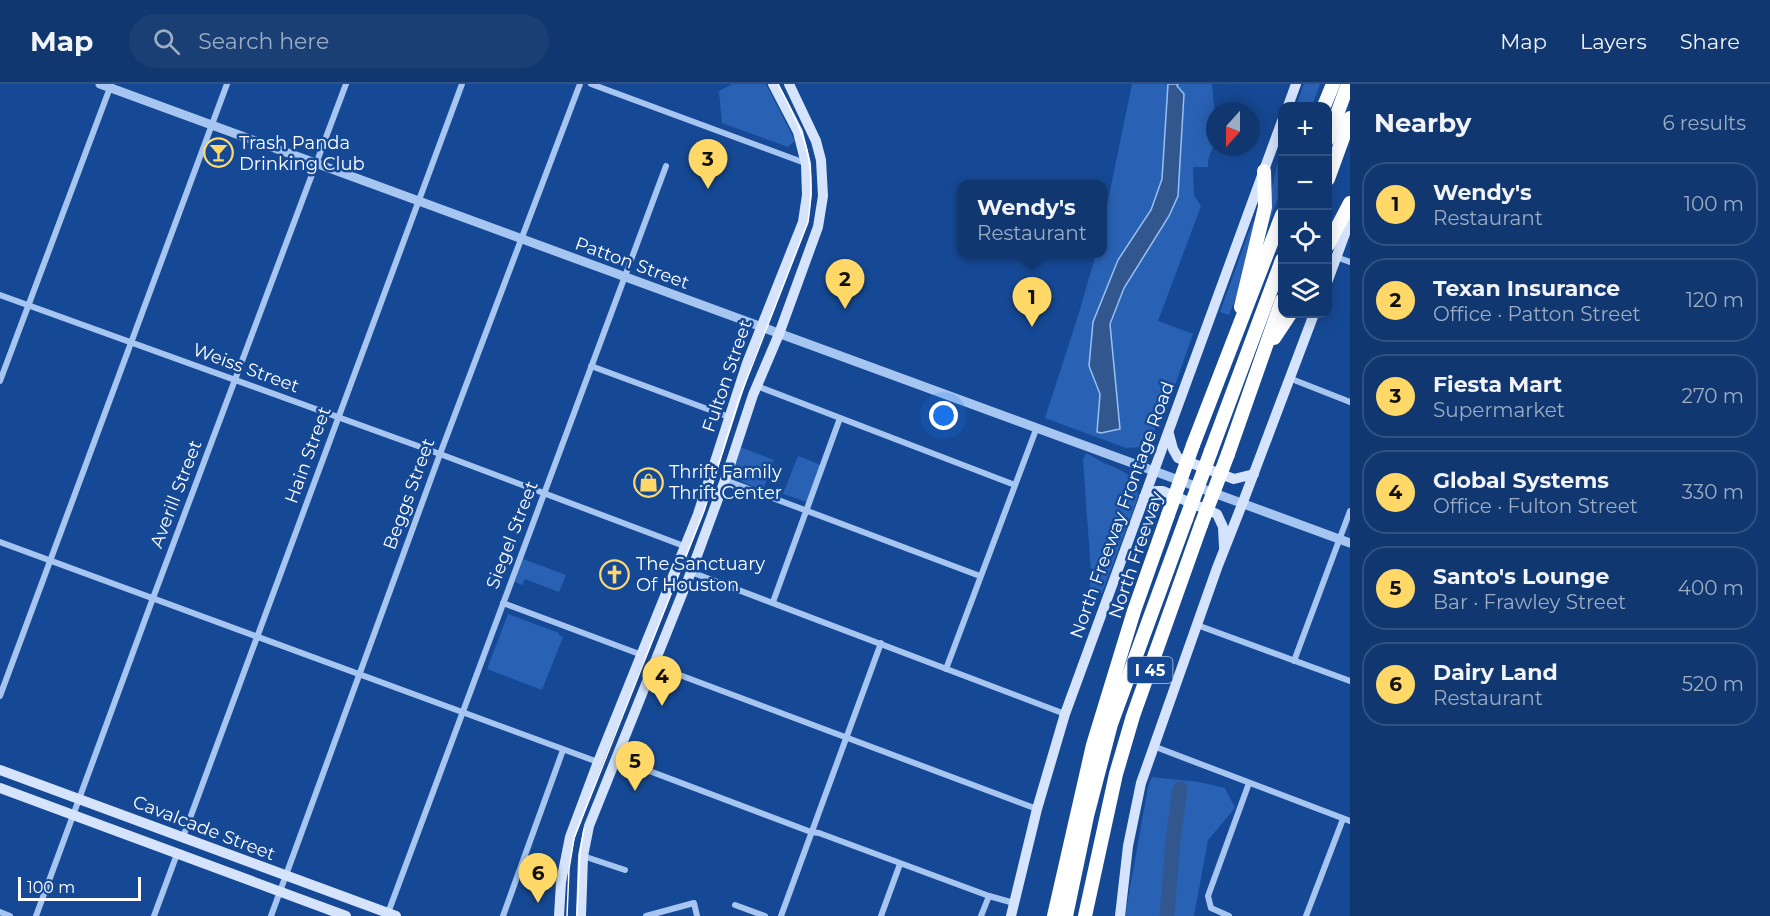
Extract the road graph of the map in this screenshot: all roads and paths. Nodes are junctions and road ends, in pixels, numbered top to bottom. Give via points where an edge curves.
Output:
1 (100, 84) edge
2 (227, 84) edge
3 (346, 84) edge
4 (462, 84) edge
5 (580, 84) edge
6 (591, 84) edge
7 (773, 84) edge
8 (789, 84) edge
9 (1296, 84) edge
10 (1333, 84) edge
11 (1348, 84) edge
12 (110, 86) edge
13 (1289, 102) edge
14 (1326, 102) edge
15 (1350, 118) edge
16 (212, 126) junction
17 (1332, 128) edge
18 (1278, 132) edge
19 (317, 164) junction
20 (806, 164) junction
21 (666, 166) dead end
22 (1332, 168) edge
23 (1264, 171) junction
24 (418, 201) junction
25 (1350, 203) edge
26 (1350, 220) edge
27 (1278, 226) edge
28 (1332, 237) edge
29 (520, 239) junction
30 (1336, 257) junction
31 (1350, 262) edge
32 (1281, 264) edge
33 (1332, 268) edge
34 (625, 277) junction
35 (0, 295) edge
36 (28, 306) junction
37 (1278, 311) edge
38 (1287, 318) edge
39 (1312, 318) edge
40 (761, 328) junction
41 (1238, 331) junction
42 (779, 334) junction
43 (132, 343) junction
44 (1262, 354) junction
45 (591, 366) junction
46 (1289, 378) junction
47 (235, 380) junction
48 (0, 381) edge
49 (757, 386) junction
50 (1350, 402) edge
51 (729, 417) junction
52 (338, 418) junction
53 (840, 418) junction
54 (1038, 427) junction
55 (1168, 434) junction
56 (440, 454) junction
57 (1154, 470) junction
58 (1254, 474) junction
59 (725, 480) junction
60 (1015, 485) junction
61 (543, 493) junction
62 (1144, 496) junction
63 (1244, 502) junction
64 (808, 511) junction
65 (1350, 511) edge
66 (1340, 539) junction
67 (0, 542) edge
68 (1350, 543) edge
69 (684, 546) junction
70 (1224, 550) junction
71 (50, 560) junction
72 (691, 572) junction
73 (980, 576) junction
74 (153, 598) junction
75 (773, 602) junction
76 (502, 603) junction
77 (1197, 625) junction
78 (257, 636) junction
79 (880, 644) junction
80 (642, 655) junction
81 (1294, 660) junction
82 (653, 665) junction
83 (946, 669) junction
84 (359, 674) junction
85 (1350, 681) edge
86 (0, 696) edge
87 (462, 712) junction
88 (1065, 714) junction
89 (846, 738) junction
90 (1152, 746) junction
91 (564, 750) junction
92 (615, 758) junction
93 (598, 762) junction
94 (0, 771) edge
95 (1249, 783) junction
96 (0, 788) edge
97 (78, 799) junction
98 (1037, 809) junction
99 (73, 815) junction
100 (1347, 820) edge
101 (811, 832) junction
102 (183, 837) junction
103 (177, 854) junction
104 (583, 856) junction
105 (900, 864) junction
106 (625, 870) dead end
107 (285, 876) junction
108 (1091, 888) junction
109 (280, 892) junction
110 (988, 896) junction
111 (1014, 903) junction
112 (735, 905) dead end
113 (0, 912) edge
114 (390, 915) edge
115 (10, 916) edge
116 (36, 916) edge
117 (154, 916) edge
118 (270, 916) edge
119 (346, 916) edge
120 (503, 916) edge
121 (560, 916) edge
122 (581, 916) edge
123 (646, 916) edge
124 (697, 916) edge
125 (765, 916) edge
126 (781, 916) edge
127 (881, 916) edge
128 (981, 916) edge
129 (1011, 916) edge
130 (1054, 916) edge
131 (1066, 916) edge
132 (1085, 916) edge
133 (1090, 916) edge
134 (1120, 916) edge
135 (1229, 916) edge
136 (1306, 916) edge

1 - 12 street, Patton Street
2 - 16 street
3 - 19 street, Averill Street
4 - 24 street, Hain Street
5 - 29 street, Beggs Street
6 - 20 street
7 - 20 main road, Fulton Street via 798,132
8 - 42 main road, Fulton Street via 816,141 823,196 815,235
9 - 13 main road
10 - 14 highway
11 - 17 highway
12 - 16 street, Patton Street
12 - 36 street
15 - 22 highway
16 - 19 street, Patton Street
16 - 43 street
18 - 23 main road, North Freeway Frontage Road
19 - 24 street, Patton Street
19 - 47 street, Averill Street
20 - 40 main road, Fulton Street via 803,222
21 - 34 street, Siegel Street
23 - 41 highway via 1264,207 1242,296
23 - 55 main road, North Freeway Frontage Road
24 - 29 street, Patton Street
24 - 52 street, Hain Street
25 - 28 highway
26 - 30 main road
27 - 41 highway, North Freeway / I 45
29 - 34 street, Patton Street
29 - 56 street, Beggs Street
30 - 31 street
30 - 33 main road
32 - 131 highway, North Freeway, bridge via 1111,724
34 - 40 street, Patton Street
34 - 45 street, Siegel Street
35 - 36 street, Weiss Street
36 - 43 street, Weiss Street
36 - 48 street
37 - 44 highway, I 45
38 - 44 highway
39 - 46 main road
40 - 42 street, Patton Street
40 - 51 main road, Fulton Street
41 - 130 highway, North Freeway / I 45, bridge via 1134,611 1093,745
42 - 49 main road, Fulton Street
42 - 54 street, Patton Street
43 - 47 street, Weiss Street
43 - 71 street
44 - 108 highway, I 45, bridge via 1124,747
45 - 51 street
45 - 61 street, Siegel Street
46 - 50 street
46 - 58 main road
47 - 52 street, Weiss Street
47 - 74 street, Averill Street
49 - 53 street
49 - 59 main road, Fulton Street
51 - 69 main road, Fulton Street
52 - 56 street, Weiss Street
52 - 78 street, Hain Street
53 - 60 street
53 - 64 street
54 - 57 street, Patton Street
54 - 60 street
55 - 57 main road, North Freeway Frontage Road
55 - 58 main road via 1178,458 1234,479
56 - 61 street, Weiss Street
56 - 84 street, Beggs Street
57 - 62 main road, North Freeway Frontage Road
57 - 63 street, Patton Street
58 - 63 main road
59 - 64 street
59 - 72 main road, Fulton Street
60 - 73 street
61 - 69 street, Weiss Street
61 - 76 street, Siegel Street
62 - 70 main road via 1163,491 1214,511 1221,519
62 - 88 main road, North Freeway Frontage Road
63 - 66 street, Patton Street
63 - 70 main road
64 - 73 street
64 - 75 street
65 - 66 street
66 - 68 street, Patton Street
66 - 81 street
67 - 71 street
69 - 80 main road, Fulton Street
70 - 77 main road
71 - 74 street
71 - 86 street
72 - 75 street
72 - 82 main road, Fulton Street
73 - 83 street
74 - 78 street
74 - 97 street, Averill Street
75 - 79 street
76 - 80 street
76 - 87 street, Siegel Street
77 - 81 street
77 - 90 main road
78 - 84 street
78 - 102 street, Hain Street
79 - 83 street
79 - 89 street
80 - 93 main road, Fulton Street
81 - 85 street
82 - 89 street
82 - 92 main road, Fulton Street
83 - 88 street
84 - 87 street
84 - 107 street, Beggs Street
87 - 91 street
87 - 114 street, Siegel Street
88 - 98 main road, North Freeway Frontage Road
89 - 98 street
89 - 101 street
90 - 95 street
90 - 134 main road via 1133,817
91 - 93 street
91 - 120 street
92 - 101 street
92 - 104 main road, Fulton Street via 589,826
93 - 121 main road, Fulton Street via 570,837 561,882
94 - 97 main road, Cavalcade Street
95 - 100 street
95 - 135 street via 1209,891 1211,908
96 - 99 main road, Cavalcade Street
97 - 99 street, Averill Street
97 - 102 main road, Cavalcade Street
98 - 111 main road, North Freeway Frontage Road
99 - 103 main road, Cavalcade Street
99 - 116 street, Averill Street
100 - 136 street
101 - 105 street
101 - 126 street
102 - 107 main road, Cavalcade Street
103 - 109 main road, Cavalcade Street
103 - 117 street
104 - 106 street
104 - 122 main road, Fulton Street
105 - 110 street
105 - 127 street
107 - 109 street, Beggs Street
107 - 114 main road, Cavalcade Street
108 - 132 highway, I 45
108 - 133 highway
109 - 118 street, Beggs Street
109 - 119 main road, Cavalcade Street
110 - 111 street
110 - 128 street
111 - 129 main road, North Freeway Frontage Road
112 - 125 street
113 - 115 street
123 - 124 street via 694,903

